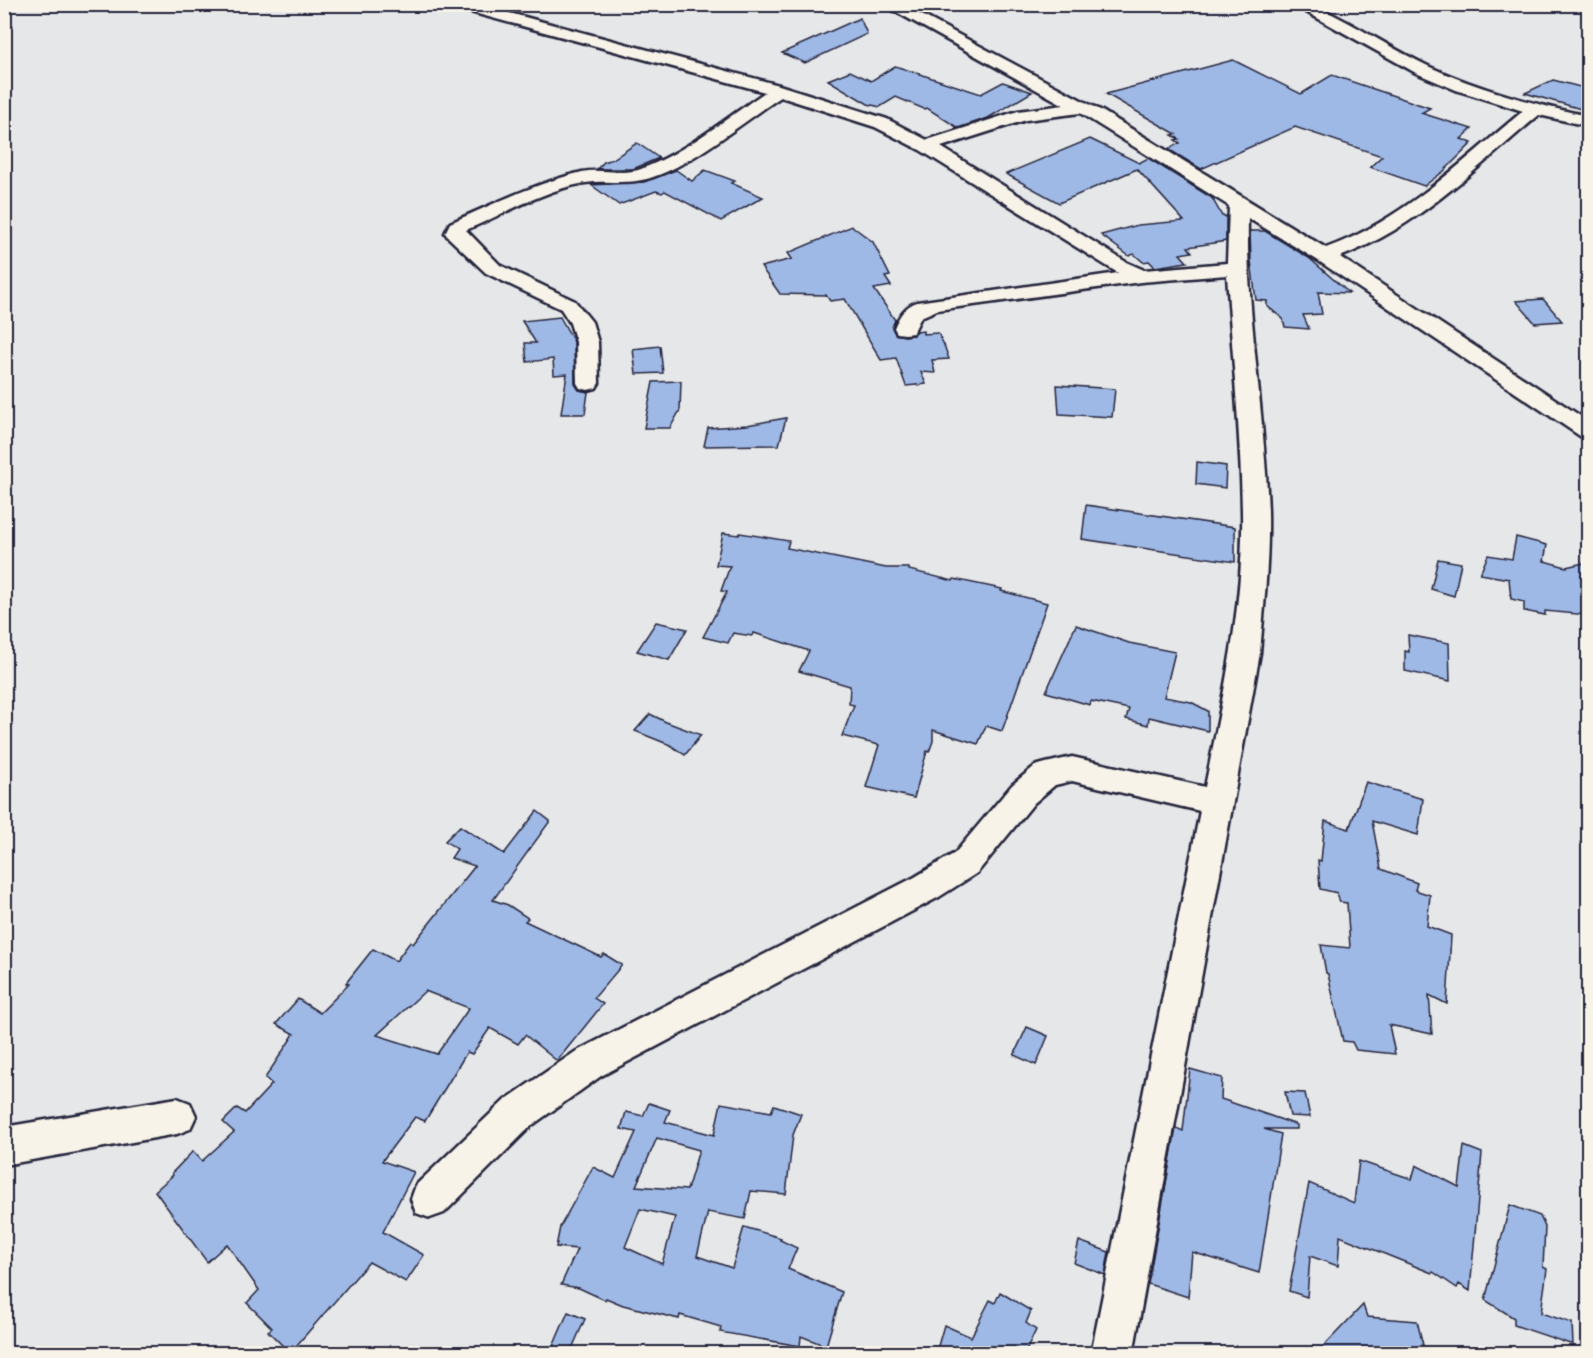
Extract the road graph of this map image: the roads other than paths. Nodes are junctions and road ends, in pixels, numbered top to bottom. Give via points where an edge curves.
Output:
1 (457, 4) edge
2 (889, 4) edge
3 (1299, 4) edge
4 (778, 91) junction
5 (1083, 108) junction
6 (1534, 111) junction
7 (1588, 121) edge
8 (926, 146) junction
9 (1239, 204) junction
10 (1324, 256) junction
11 (1237, 268) junction
12 (1141, 276) junction
13 (905, 328) dead end
14 (588, 383) dead end
15 (1588, 431) edge
16 (1216, 802) junction
17 (177, 1116) dead end
18 (4, 1146) edge
19 (430, 1199) dead end
20 (1112, 1353) edge

1 - 4 street
2 - 5 street
3 - 6 street via 1420,68
4 - 8 street via 881,123
4 - 14 street via 687,153 648,173 630,178 593,176 552,186 457,227 454,233 493,269 568,305 581,322
5 - 8 street via 1024,115
5 - 9 street
6 - 7 street
6 - 10 street via 1410,214 1354,245
8 - 12 street
9 - 10 street
9 - 11 street
10 - 15 street
11 - 12 street
11 - 16 street via 1255,512 1253,577 1246,653
12 - 13 street via 916,309
16 - 19 street via 1072,769 1046,774 1023,794 966,863 927,888 588,1064 518,1113
16 - 20 street
17 - 18 street

